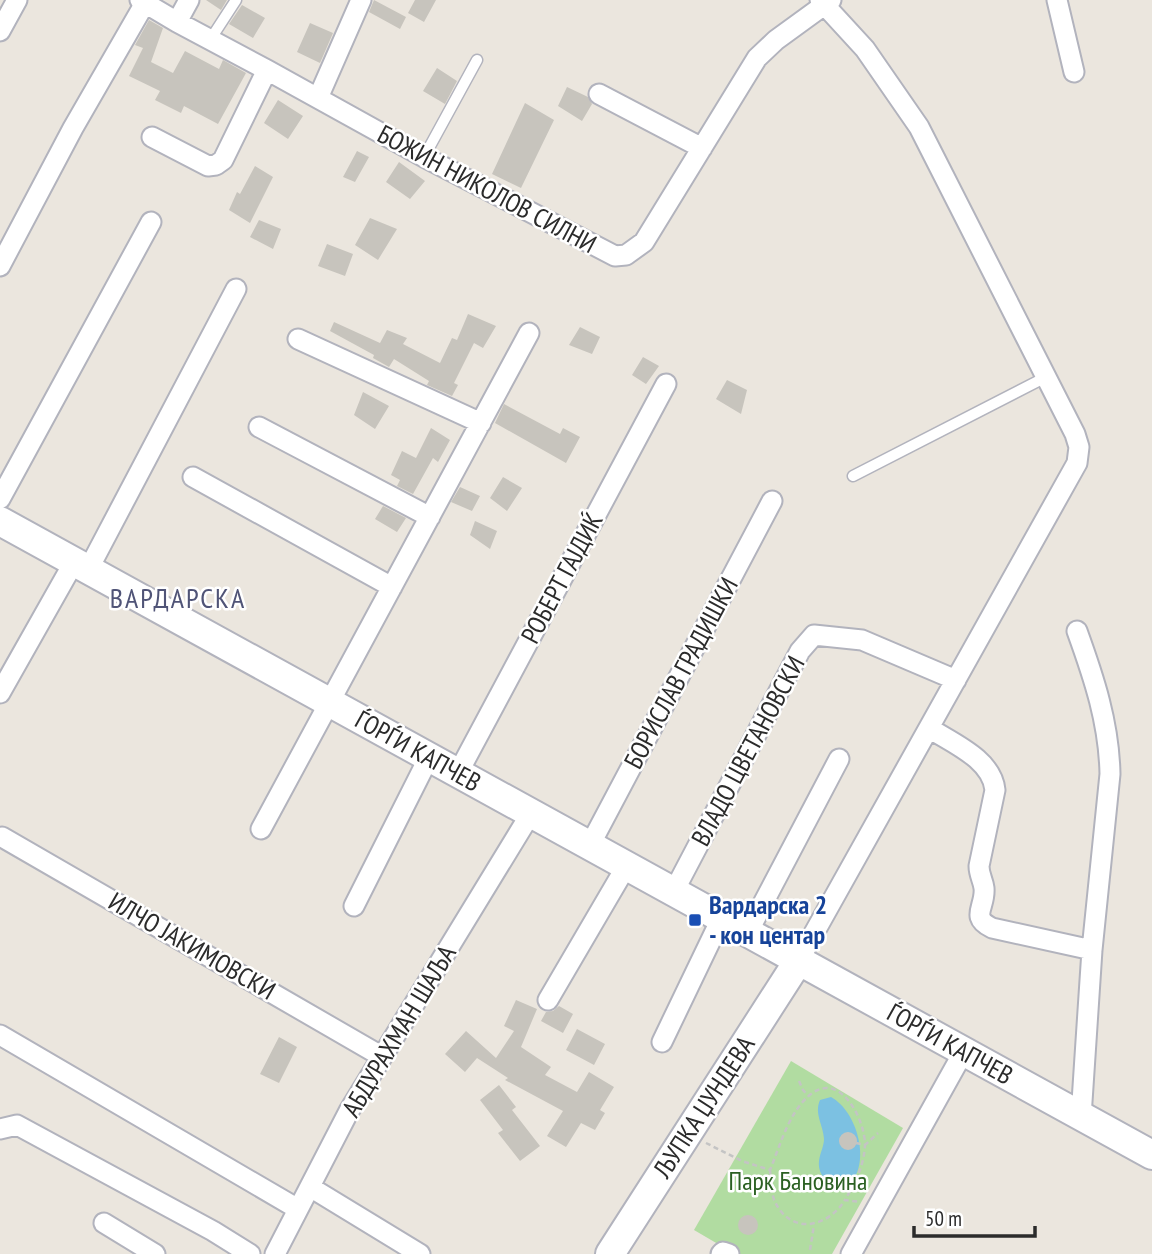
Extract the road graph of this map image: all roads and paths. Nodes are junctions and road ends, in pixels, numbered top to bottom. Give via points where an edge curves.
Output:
1 (17, 0) edge
2 (188, 0) edge
3 (236, 0) edge
4 (361, 0) edge
5 (1057, 0) edge
6 (143, 2) edge
7 (825, 2) edge
8 (177, 22) junction
9 (0, 31) edge
10 (210, 40) junction
11 (477, 60) dead end
12 (267, 70) junction
13 (1074, 72) dead end
14 (599, 94) dead end
15 (318, 98) junction
16 (152, 137) dead end
17 (702, 148) junction
18 (424, 157) junction
19 (151, 222) dead end
20 (0, 265) edge
21 (236, 289) dead end
22 (529, 333) dead end
23 (298, 339) dead end
24 (1046, 377) junction
25 (666, 384) dead end
26 (481, 423) junction
27 (259, 427) dead end
28 (853, 475) dead end
29 (193, 477) dead end
30 (0, 499) edge
31 (772, 501) dead end
32 (430, 517) junction
33 (0, 522) edge
34 (81, 566) junction
35 (392, 587) junction
36 (1077, 631) dead end
37 (956, 680) junction
38 (0, 693) edge
39 (329, 702) junction
40 (929, 728) junction
41 (429, 757) junction
42 (839, 759) dead end
43 (458, 773) junction
44 (531, 813) junction
45 (261, 829) dead end
46 (2, 837) dead end
47 (590, 845) junction
48 (627, 865) junction
49 (674, 891) junction
50 (354, 906) dead end
51 (722, 918) junction
52 (748, 932) junction
53 (1092, 950) junction
54 (799, 960) junction
55 (548, 1000) dead end
56 (0, 1035) edge
57 (662, 1042) dead end
58 (964, 1051) junction
59 (382, 1056) junction
60 (799, 1081) dead end
61 (808, 1096) junction
62 (1081, 1116) junction
63 (0, 1129) edge
64 (878, 1133) dead end
65 (687, 1134) junction
66 (856, 1143) dead end
67 (865, 1145) junction
68 (1152, 1155) edge
69 (770, 1170) junction
70 (310, 1187) junction
71 (845, 1200) junction
72 (879, 1204) junction
73 (298, 1209) junction
74 (104, 1223) dead end
75 (814, 1225) junction
76 (810, 1250) dead end
77 (156, 1254) edge
78 (250, 1254) edge
79 (275, 1254) edge
80 (420, 1254) edge
81 (610, 1254) edge
82 (721, 1254) edge
83 (729, 1254) edge
84 (851, 1254) edge

1 - 9 street
2 - 8 street
3 - 10 lane
4 - 15 street
5 - 13 street
6 - 8 street, БОЖИН НИКОЛОВ СИЛНИ
6 - 20 street
7 - 17 street, БОЖИН НИКОЛОВ СИЛНИ via 757,58
7 - 24 street via 865,48 919,127
8 - 10 street, БОЖИН НИКОЛОВ СИЛНИ
10 - 12 street, БОЖИН НИКОЛОВ СИЛНИ
11 - 18 lane
12 - 15 street, БОЖИН НИКОЛОВ СИЛНИ
12 - 16 street via 223,160 216,165 208,166
14 - 17 street
15 - 18 street, БОЖИН НИКОЛОВ СИЛНИ
17 - 18 street, БОЖИН НИКОЛОВ СИЛНИ via 644,242 626,255 615,256
19 - 30 street
21 - 34 street
22 - 26 street
23 - 26 street
24 - 28 lane
24 - 37 street via 1075,435 1077,463
25 - 43 street, РОБЕРТ ГАЈДИЌ
26 - 32 street
27 - 32 street
29 - 35 street
31 - 47 street, БОРИСЛАВ ГРАДИШКИ
32 - 35 street
33 - 34 street, ЃОРЃИ КАПЧЕВ
34 - 38 street
34 - 39 street, ЃОРЃИ КАПЧЕВ
35 - 39 street
36 - 53 street via 1098,688 1110,745
37 - 40 street
37 - 49 street, ВЛАДО ЦВЕТАНОВСКИ via 862,640 814,635 800,651
39 - 41 street, ЃОРЃИ КАПЧЕВ
39 - 45 street
40 - 53 street via 975,758 995,784 979,866 984,885 979,915 983,924
40 - 54 street
41 - 43 street, ЃОРЃИ КАПЧЕВ
41 - 50 street
42 - 52 street
43 - 44 street, ЃОРЃИ КАПЧЕВ
44 - 47 street, ЃОРЃИ КАПЧЕВ
44 - 59 street, АБДУРАХМАН ШАЉА
46 - 59 street, ИЛЧО ЈАКИМОВСКИ
47 - 48 street, ЃОРЃИ КАПЧЕВ
48 - 49 street, ЃОРЃИ КАПЧЕВ
48 - 55 street
49 - 51 street, ЃОРЃИ КАПЧЕВ
51 - 52 street, ЃОРЃИ КАПЧЕВ
51 - 57 street
52 - 54 street, ЃОРЃИ КАПЧЕВ
53 - 62 street
54 - 58 street, ЃОРЃИ КАПЧЕВ
54 - 65 street, ЉУПКА ЏУНДЕВА
56 - 73 street
58 - 62 street, ЃОРЃИ КАПЧЕВ
58 - 72 street
59 - 70 street, АБДУРАХМАН ШАЉА
60 - 61 path
61 - 67 path via 820,1088 844,1096 857,1110
61 - 69 path
62 - 68 street, ЃОРЃИ КАПЧЕВ
63 - 78 street via 17,1125
64 - 67 path
65 - 69 path
65 - 81 street, ЉУПКА ЏУНДЕВА
66 - 67 path
67 - 71 path via 859,1174
69 - 75 path via 774,1201 782,1213
70 - 73 street, АБДУРАХМАН ШАЉА
70 - 80 street
71 - 72 path
71 - 75 path via 827,1220
72 - 84 street
73 - 79 street, АБДУРАХМАН ШАЉА
74 - 77 street
75 - 76 path
82 - 83 street

